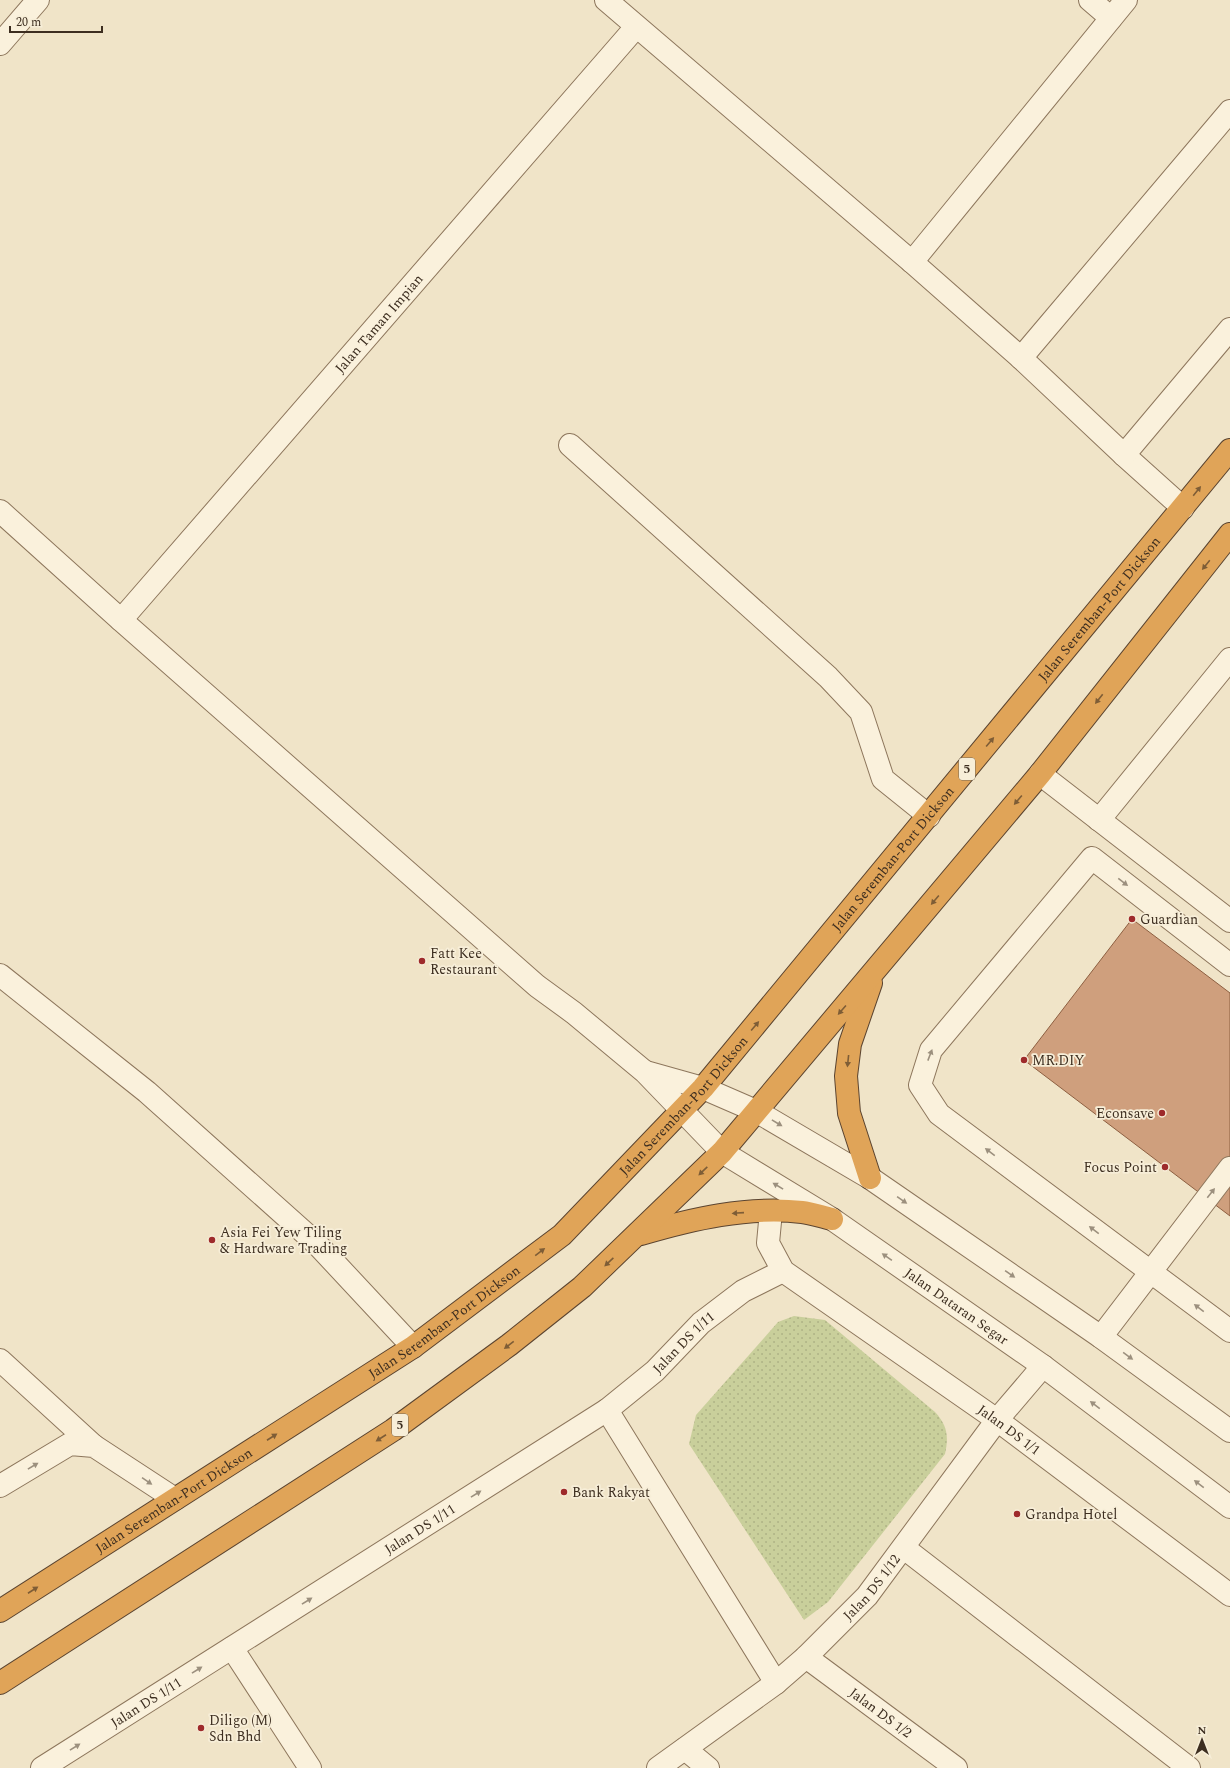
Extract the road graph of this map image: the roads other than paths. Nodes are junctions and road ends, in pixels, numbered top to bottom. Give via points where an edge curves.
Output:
1 (38, 0) edge
2 (606, 0) edge
3 (1090, 0) edge
4 (1126, 0) edge
5 (1111, 18) junction
6 (636, 27) junction
7 (0, 44) edge
8 (1230, 111) edge
9 (912, 262) junction
10 (1230, 329) edge
11 (1021, 358) junction
12 (570, 445) dead end
13 (1230, 450) edge
14 (1124, 456) junction
15 (1183, 508) junction
16 (0, 511) edge
17 (1230, 534) edge
18 (121, 620) junction
19 (1230, 659) edge
20 (1040, 774) junction
21 (929, 816) junction
22 (1100, 820) junction
23 (1230, 921) edge
24 (1230, 965) edge
25 (876, 971) junction
26 (0, 975) edge
27 (645, 1072) junction
28 (704, 1088) junction
29 (682, 1110) junction
30 (756, 1111) junction
31 (722, 1152) junction
32 (1230, 1168) edge
33 (870, 1178) junction
34 (771, 1211) junction
35 (832, 1219) junction
36 (638, 1235) junction
37 (783, 1271) junction
38 (1151, 1272) junction
39 (1230, 1331) edge
40 (1101, 1337) junction
41 (413, 1347) junction
42 (0, 1360) edge
43 (1043, 1366) junction
44 (607, 1410) junction
45 (997, 1420) junction
46 (1230, 1431) edge
47 (94, 1446) junction
48 (0, 1486) edge
49 (175, 1499) junction
50 (1230, 1507) edge
51 (904, 1548) junction
52 (1230, 1595) edge
53 (0, 1611) edge
54 (232, 1648) junction
55 (806, 1657) junction
56 (0, 1683) edge
57 (776, 1683) junction
58 (685, 1749) junction
59 (42, 1768) edge
60 (310, 1768) edge
61 (658, 1768) edge
62 (708, 1768) edge
63 (956, 1768) edge
64 (1189, 1768) edge

1 - 7 street
2 - 6 street
3 - 5 street
4 - 5 street
5 - 9 street
6 - 9 street
6 - 18 street, Jalan Taman Impian
8 - 11 street
9 - 11 street
10 - 14 street
11 - 14 street
12 - 21 street via 828,677 861,712 883,779
15 -> 13 highway, Jalan Seremban-Port Dickson / 5
14 - 15 street
21 -> 15 highway, Jalan Seremban-Port Dickson / 5
16 - 18 street, Jalan Dataran Segar
17 -> 20 highway, 5
18 - 27 street, Jalan Dataran Segar via 537,986
19 - 22 street
20 - 22 street
20 -> 25 highway, 5
28 -> 21 highway, Jalan Seremban-Port Dickson / 5
22 - 23 street
38 -> 24 street via 939,1114 920,1085 931,1050 1092,858
25 -> 30 highway, 5
25 -> 33 highway via 850,1044 846,1076 849,1113
26 - 41 street via 147,1092 316,1243
27 - 28 street
27 - 29 street, Jalan Dataran Segar
28 - 29 highway, Jalan Seremban-Port Dickson / 5
28 - 30 street
29 - 31 street, Jalan Dataran Segar
41 -> 29 highway, Jalan Seremban-Port Dickson / 5 via 562,1235
30 - 31 highway, 5
30 -> 33 street
35 -> 31 street, Jalan Dataran Segar
31 -> 36 highway, 5
38 -> 32 street
33 -> 40 street
34 - 35 highway via 803,1212
34 -> 36 highway via 685,1221
34 - 37 street via 768,1244
43 -> 35 street, Jalan Dataran Segar
36 -> 56 highway, 5 via 576,1292 393,1430
37 - 44 street, Jalan DS 1/11 via 743,1291 701,1323 655,1371
37 - 45 street, Jalan DS 1/1
39 -> 38 street
38 - 40 street
40 -> 46 street
49 -> 41 highway, Jalan Seremban-Port Dickson / 5
42 - 47 street
43 - 45 street, Jalan DS 1/12
50 -> 43 street, Jalan Dataran Segar
54 -> 44 street, Jalan DS 1/11
44 - 57 street
45 - 51 street, Jalan DS 1/12
45 - 52 street, Jalan DS 1/1
48 -> 47 street via 70,1444
47 -> 49 street
53 -> 49 highway, Jalan Seremban-Port Dickson / 5
51 - 55 street, Jalan DS 1/12 via 867,1596
51 - 64 street
59 -> 54 street, Jalan DS 1/11
54 - 60 street
55 - 57 street, Jalan DS 1/12
55 - 63 street, Jalan DS 1/2
57 - 58 street, Jalan DS 1/12
58 - 61 street, Jalan DS 1/12
58 - 62 street

